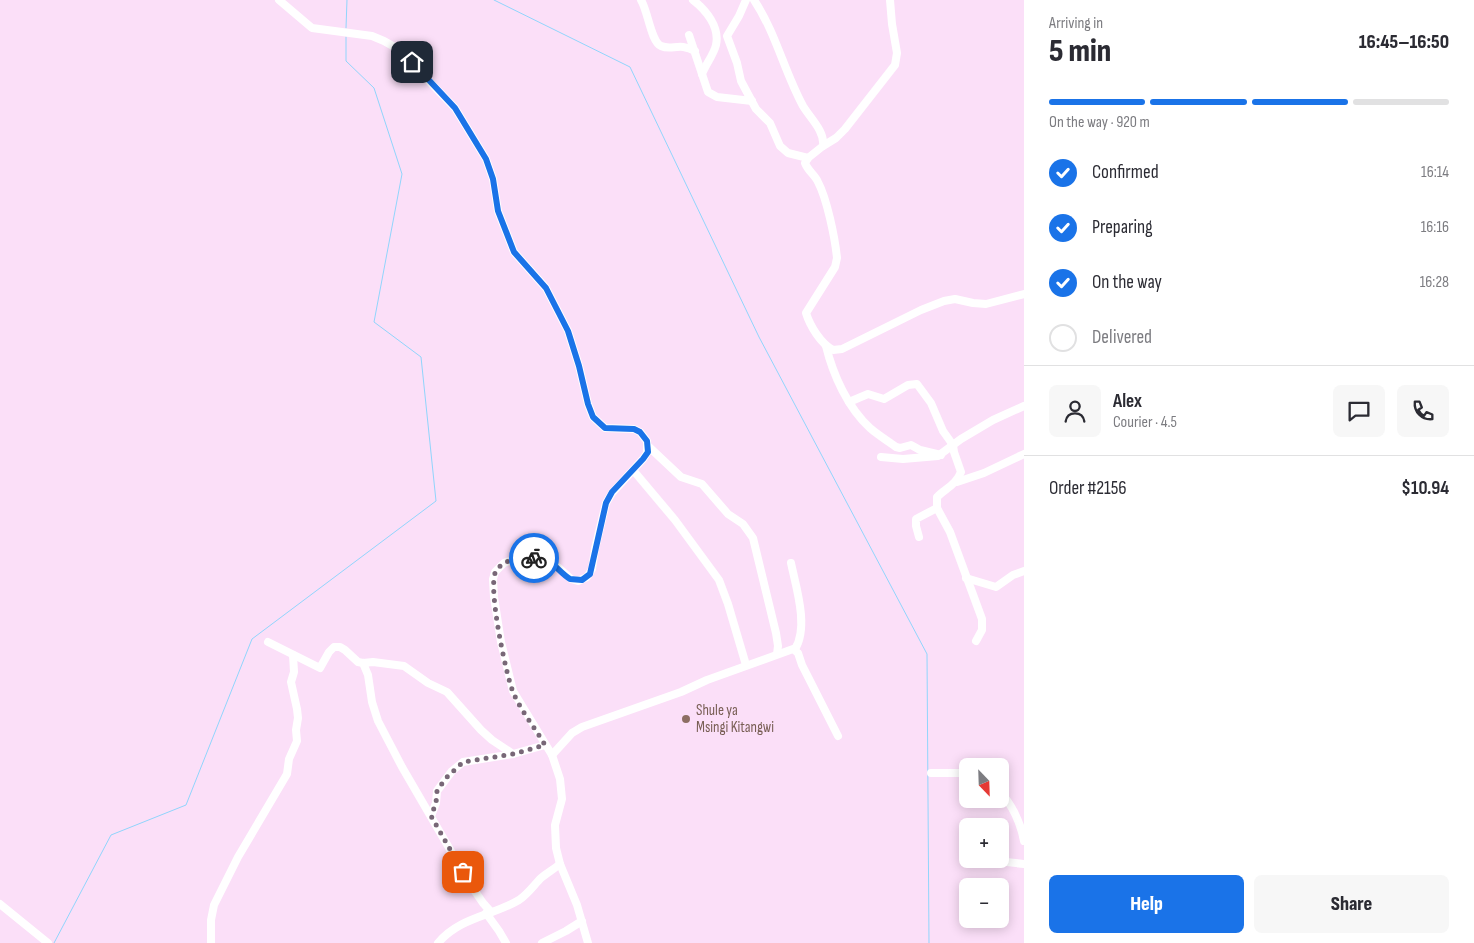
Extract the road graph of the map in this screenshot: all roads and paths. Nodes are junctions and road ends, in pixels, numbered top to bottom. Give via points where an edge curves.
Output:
1 (279, 0) edge
2 (641, 0) edge
3 (693, 0) edge
4 (746, 0) edge
5 (754, 0) edge
6 (890, 0) edge
7 (689, 35) dead end
8 (695, 51) junction
9 (702, 74) junction
10 (752, 101) junction
11 (823, 146) junction
12 (808, 158) junction
13 (1024, 294) edge
14 (826, 346) junction
15 (849, 402) junction
16 (1024, 406) edge
17 (953, 445) junction
18 (648, 446) junction
19 (1024, 454) edge
20 (941, 455) junction
21 (881, 457) dead end
22 (633, 470) junction
23 (957, 482) junction
24 (937, 508) junction
25 (919, 537) dead end
26 (791, 563) dead end
27 (1024, 571) edge
28 (966, 578) junction
29 (268, 642) dead end
30 (976, 642) dead end
31 (795, 649) junction
32 (777, 654) junction
33 (293, 655) junction
34 (362, 663) junction
35 (746, 665) junction
36 (838, 736) dead end
37 (545, 745) junction
38 (513, 754) junction
39 (552, 755) junction
40 (959, 773) edge
41 (931, 774) dead end
42 (1009, 802) edge
43 (431, 816) junction
44 (1024, 841) edge
45 (1009, 862) edge
46 (560, 864) junction
47 (1024, 864) edge
48 (0, 904) edge
49 (488, 913) junction
50 (582, 921) junction
51 (440, 942) edge
52 (48, 943) edge
53 (211, 943) edge
54 (506, 943) edge
55 (542, 943) edge
56 (588, 943) edge

1 - 18 street via 312,28 372,36 398,49 455,108 489,166 498,211 514,252 546,288 568,331 593,417 605,428 640,432
2 - 8 street via 657,44 663,47 679,45
3 - 9 street via 710,19 717,36 716,46
4 - 10 street via 727,36 741,80
5 - 11 street via 772,32 802,105 822,135
6 - 11 street via 897,53 895,65 845,129
7 - 8 street
8 - 9 street
9 - 10 street via 711,95
10 - 12 street via 760,115 770,123 784,151
11 - 12 street
12 - 14 street via 806,165 818,180 836,251 835,267 806,313
13 - 14 street via 986,304 948,300 842,349 833,350
14 - 15 street
15 - 17 street via 868,394 884,399 908,385 917,384
15 - 20 street via 871,429 896,447 911,445
16 - 17 street via 993,420
17 - 20 street
17 - 23 street via 961,472
18 - 22 street via 648,452
18 - 32 street via 680,477 702,484 749,532 776,633
19 - 23 street
20 - 21 street via 903,459
22 - 35 street via 720,580
22 - 37 street via 606,503 592,569 587,577 578,581 570,579 545,558 518,558 504,563 495,572 494,603 512,691
23 - 24 street via 938,496
24 - 25 street via 916,519
24 - 28 street via 950,532
26 - 31 street via 799,599 800,634
27 - 28 street via 996,587
28 - 30 street via 982,619 982,630
29 - 33 street
31 - 32 street
31 - 36 street
32 - 35 street
33 - 34 street via 320,668 328,652 340,647
33 - 53 street via 291,682 298,718 297,740 286,774 214,905
34 - 38 street via 404,666 447,692 480,730
34 - 43 street via 368,675 378,721
35 - 39 street via 582,727
37 - 38 street
37 - 39 street
38 - 43 street via 458,765 437,791
39 - 46 street via 562,792 554,836
40 - 41 street
42 - 44 street
43 - 49 street
45 - 47 street
46 - 49 street via 522,898
46 - 50 street
48 - 52 street
49 - 51 street via 465,922
49 - 54 street
50 - 55 street
50 - 56 street

